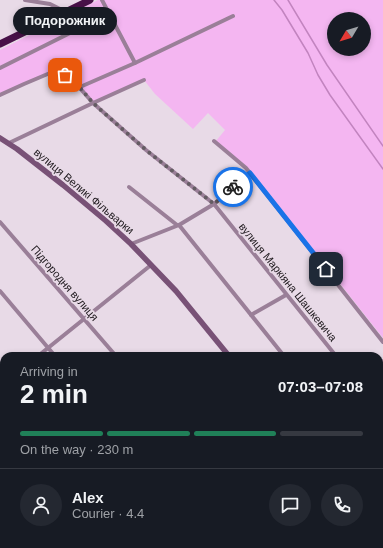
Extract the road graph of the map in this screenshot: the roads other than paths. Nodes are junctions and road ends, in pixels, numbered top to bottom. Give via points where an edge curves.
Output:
1 (25, 0) edge
2 (90, 0) edge
3 (102, 0) edge
4 (66, 12) junction
5 (108, 14) junction
6 (233, 16) dead end
7 (0, 44) edge
8 (135, 63) junction
9 (0, 68) edge
10 (144, 80) dead end
11 (80, 87) junction
12 (0, 94) edge
13 (93, 103) junction
14 (5, 141) edge
15 (214, 141) dead end
16 (0, 146) edge
17 (250, 173) junction
18 (129, 187) dead end
19 (214, 204) junction
20 (0, 222) edge
21 (178, 225) junction
22 (131, 244) junction
23 (151, 265) junction
24 (0, 291) edge
25 (286, 295) junction
26 (251, 315) junction
27 (84, 318) junction
28 (383, 342) edge
29 (48, 348) junction
30 (43, 352) edge
31 (52, 352) edge
32 (113, 352) edge
33 (226, 352) edge
34 (281, 352) edge
35 (333, 352) edge

1 - 4 street via 50,4
2 - 4 highway
3 - 5 street
4 - 7 highway
5 - 8 street
5 - 9 street
6 - 8 street
8 - 11 street
10 - 13 street
11 - 12 street, вулиця Маркіяна Шашкевича via 65,75 50,73
11 - 13 street, вулиця Маркіяна Шашкевича
13 - 14 street
13 - 19 street, вулиця Маркіяна Шашкевича via 146,150
14 - 16 street
14 - 22 street, вулиця Великі Фільварки via 101,216
15 - 17 street
17 - 19 street
17 - 28 street
18 - 21 street
19 - 21 street
19 - 25 street, вулиця Маркіяна Шашкевича
20 - 27 street, Підгородня вулиця
21 - 22 street
21 - 26 street
22 - 23 street, вулиця Великі Фільварки
23 - 27 street
23 - 33 street, вулиця Великі Фільварки via 176,291
24 - 29 street
25 - 26 street
25 - 35 street, вулиця Маркіяна Шашкевича
26 - 34 street
27 - 29 street
27 - 32 street, Підгородня вулиця
29 - 30 street
29 - 31 street

